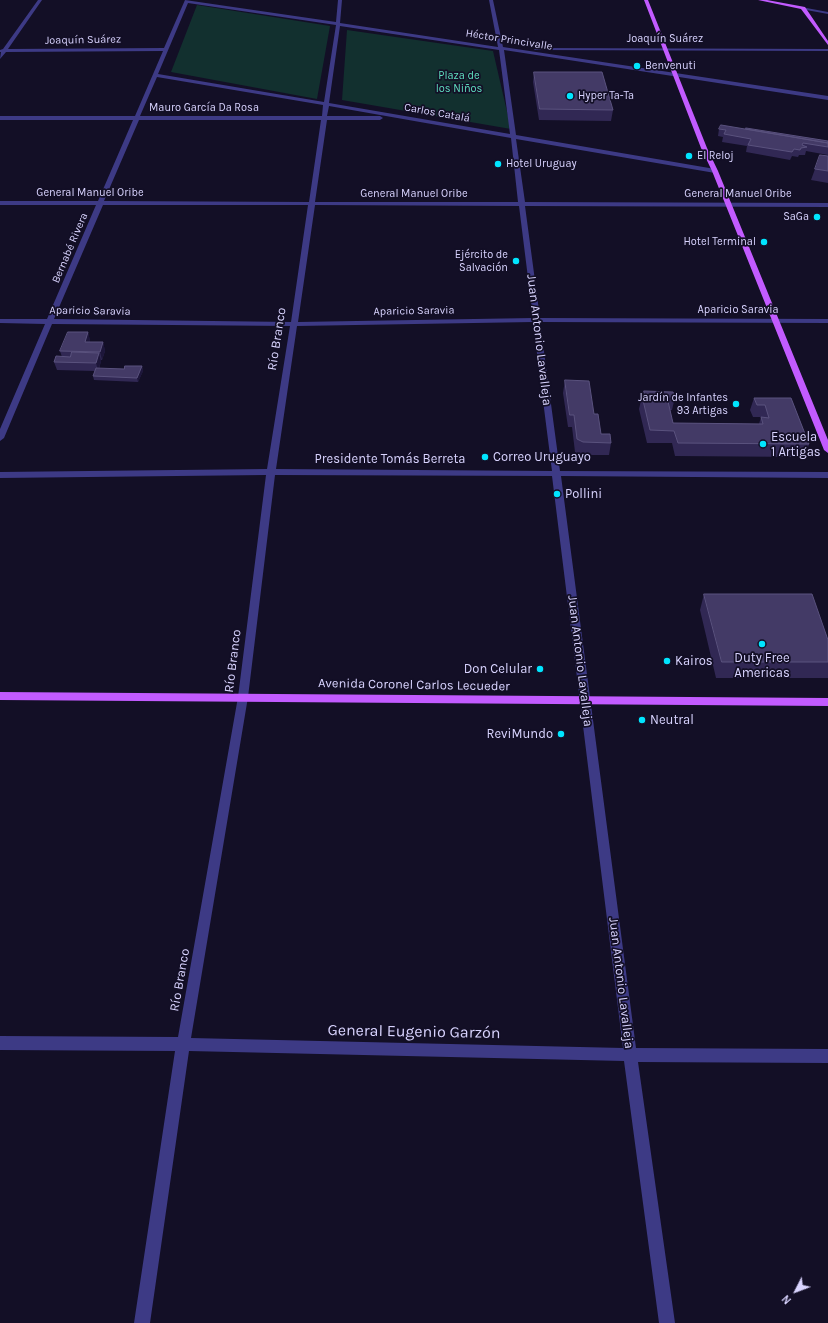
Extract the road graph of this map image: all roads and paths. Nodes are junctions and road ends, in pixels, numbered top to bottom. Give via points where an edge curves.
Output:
1 (40, 0) edge
2 (340, 0) edge
3 (491, 0) edge
4 (646, 0) edge
5 (760, 0) edge
6 (187, 1) edge
7 (804, 8) junction
8 (828, 12) edge
9 (338, 24) junction
10 (828, 44) edge
11 (167, 49) junction
12 (502, 49) junction
13 (666, 49) junction
14 (828, 50) edge
15 (3, 51) edge
16 (0, 58) edge
17 (156, 75) junction
18 (676, 75) junction
19 (828, 98) edge
20 (326, 104) junction
21 (0, 118) edge
22 (137, 118) junction
23 (324, 118) junction
24 (408, 118) junction
25 (513, 136) junction
26 (715, 171) junction
27 (0, 203) edge
28 (101, 203) junction
29 (311, 203) junction
30 (522, 204) junction
31 (727, 204) junction
32 (828, 205) edge
33 (537, 320) junction
34 (0, 321) edge
35 (776, 321) junction
36 (828, 321) edge
37 (50, 322) junction
38 (294, 324) junction
39 (0, 438) edge
40 (828, 450) edge
41 (271, 472) junction
42 (555, 473) junction
43 (0, 475) edge
44 (828, 475) edge
45 (0, 696) edge
46 (243, 697) junction
47 (586, 701) junction
48 (828, 702) edge
49 (0, 1043) edge
50 (183, 1044) junction
51 (630, 1055) junction
52 (828, 1056) edge
53 (142, 1323) edge
54 (667, 1323) edge

1 - 15 street
2 - 9 street, Río Branco
3 - 12 street, Juan Antonio Lavalleja
4 - 13 main road
5 - 7 main road
6 - 9 street, Héctor Princivalle
6 - 11 street, Bernabé Rivera
7 - 8 street
7 - 10 main road
9 - 12 street, Héctor Princivalle
9 - 20 street, Río Branco
11 - 15 street, Joaquín Suárez
11 - 17 street, Bernabé Rivera
12 - 13 street, Joaquín Suárez
12 - 18 street, Héctor Princivalle
12 - 25 street, Juan Antonio Lavalleja
13 - 14 street, Joaquín Suárez
13 - 18 main road
15 - 16 street
17 - 20 street, Carlos Catalá
17 - 22 street, Bernabé Rivera
18 - 19 street, Héctor Princivalle
18 - 26 main road
20 - 23 street, Río Branco
20 - 24 street, Carlos Catalá
21 - 22 street, Mauro García Da Rosa
22 - 23 street, Mauro García Da Rosa
22 - 28 street, Bernabé Rivera
23 - 24 street, Mauro García Da Rosa
23 - 29 street, Río Branco
24 - 25 street, Carlos Catalá
25 - 26 street, Carlos Catalá
25 - 30 street, Juan Antonio Lavalleja
26 - 31 main road
27 - 28 street, General Manuel Oribe
28 - 29 street, General Manuel Oribe
28 - 37 street, Bernabé Rivera
29 - 30 street, General Manuel Oribe
29 - 38 street, Río Branco
30 - 31 street, General Manuel Oribe
30 - 33 street, Juan Antonio Lavalleja
31 - 32 street, General Manuel Oribe
31 - 35 main road
33 - 35 street, Aparicio Saravia
33 - 38 street, Aparicio Saravia
33 - 42 street, Juan Antonio Lavalleja
34 - 37 street, Aparicio Saravia
35 - 36 street, Aparicio Saravia
35 - 40 main road
37 - 38 street, Aparicio Saravia
37 - 39 street, Bernabé Rivera
38 - 41 street, Río Branco
41 - 42 street, Presidente Tomás Berreta
41 - 43 street, Presidente Tomás Berreta
41 - 46 street, Río Branco
42 - 44 street, Presidente Tomás Berreta
42 - 47 street, Juan Antonio Lavalleja
45 - 46 main road, Avenida Coronel Carlos Lecueder
46 - 47 main road, Avenida Coronel Carlos Lecueder
46 - 50 street, Río Branco
47 - 48 main road, Avenida Coronel Carlos Lecueder
47 - 51 street, Juan Antonio Lavalleja
49 - 50 street, General Eugenio Garzón
50 - 51 street, General Eugenio Garzón
50 - 53 street, Río Branco
51 - 52 street, General Eugenio Garzón
51 - 54 street, Juan Antonio Lavalleja

